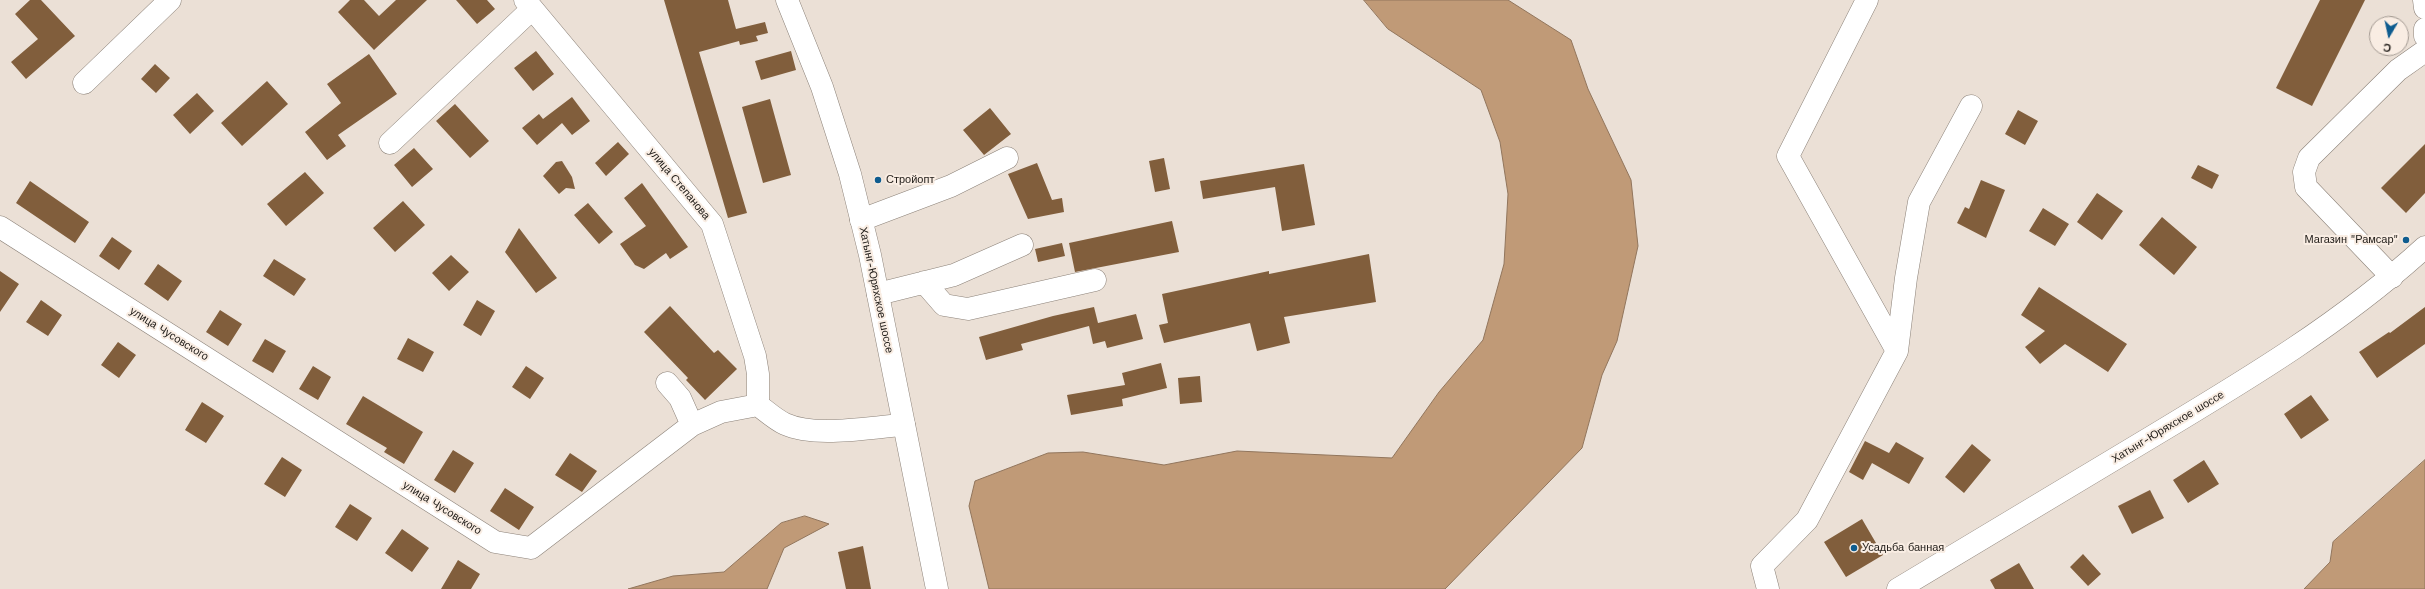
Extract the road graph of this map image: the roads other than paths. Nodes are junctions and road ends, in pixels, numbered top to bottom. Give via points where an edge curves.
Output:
1 (170, 0) edge
2 (787, 0) edge
3 (1867, 0) edge
4 (2424, 0) edge
5 (528, 4) edge
6 (2425, 8) edge
7 (2425, 29) edge
8 (2425, 36) edge
9 (2425, 51) edge
10 (84, 83) dead end
11 (1971, 106) dead end
12 (390, 143) dead end
13 (1007, 158) dead end
14 (862, 220) junction
15 (0, 227) edge
16 (1022, 245) dead end
17 (2425, 247) edge
18 (2392, 277) junction
19 (1095, 280) dead end
20 (924, 282) junction
21 (878, 294) junction
22 (1897, 351) junction
23 (667, 383) dead end
24 (758, 405) junction
25 (692, 425) junction
26 (904, 425) junction
27 (937, 589) edge
28 (1768, 589) edge
29 (1898, 589) edge

1 - 10 street
2 - 14 street, Хатынг-Юряхское шоссе via 822,87
3 - 22 street via 1788,156
4 - 6 street
5 - 12 street
5 - 24 street, улица Степанова via 712,224 755,356
7 - 8 street
9 - 18 street via 2398,70 2308,158 2304,172 2306,187
11 - 22 street via 1919,202
13 - 14 street via 951,186
14 - 21 street, Хатынг-Юряхское шоссе
15 - 25 street, улица Чусовского via 495,542 531,548
16 - 20 street via 954,275
17 - 18 street, Хатынг-Юряхское шоссе
18 - 29 street, Хатынг-Юряхское шоссе via 2330,326 2242,383
19 - 20 street via 968,309 944,305
20 - 21 street
21 - 26 street, Хатынг-Юряхское шоссе
22 - 28 street via 1807,520 1762,566
23 - 25 street via 680,398
24 - 25 street, улица Чусовского via 721,412
24 - 26 street via 784,424 801,429 831,430
26 - 27 street, Хатынг-Юряхское шоссе

